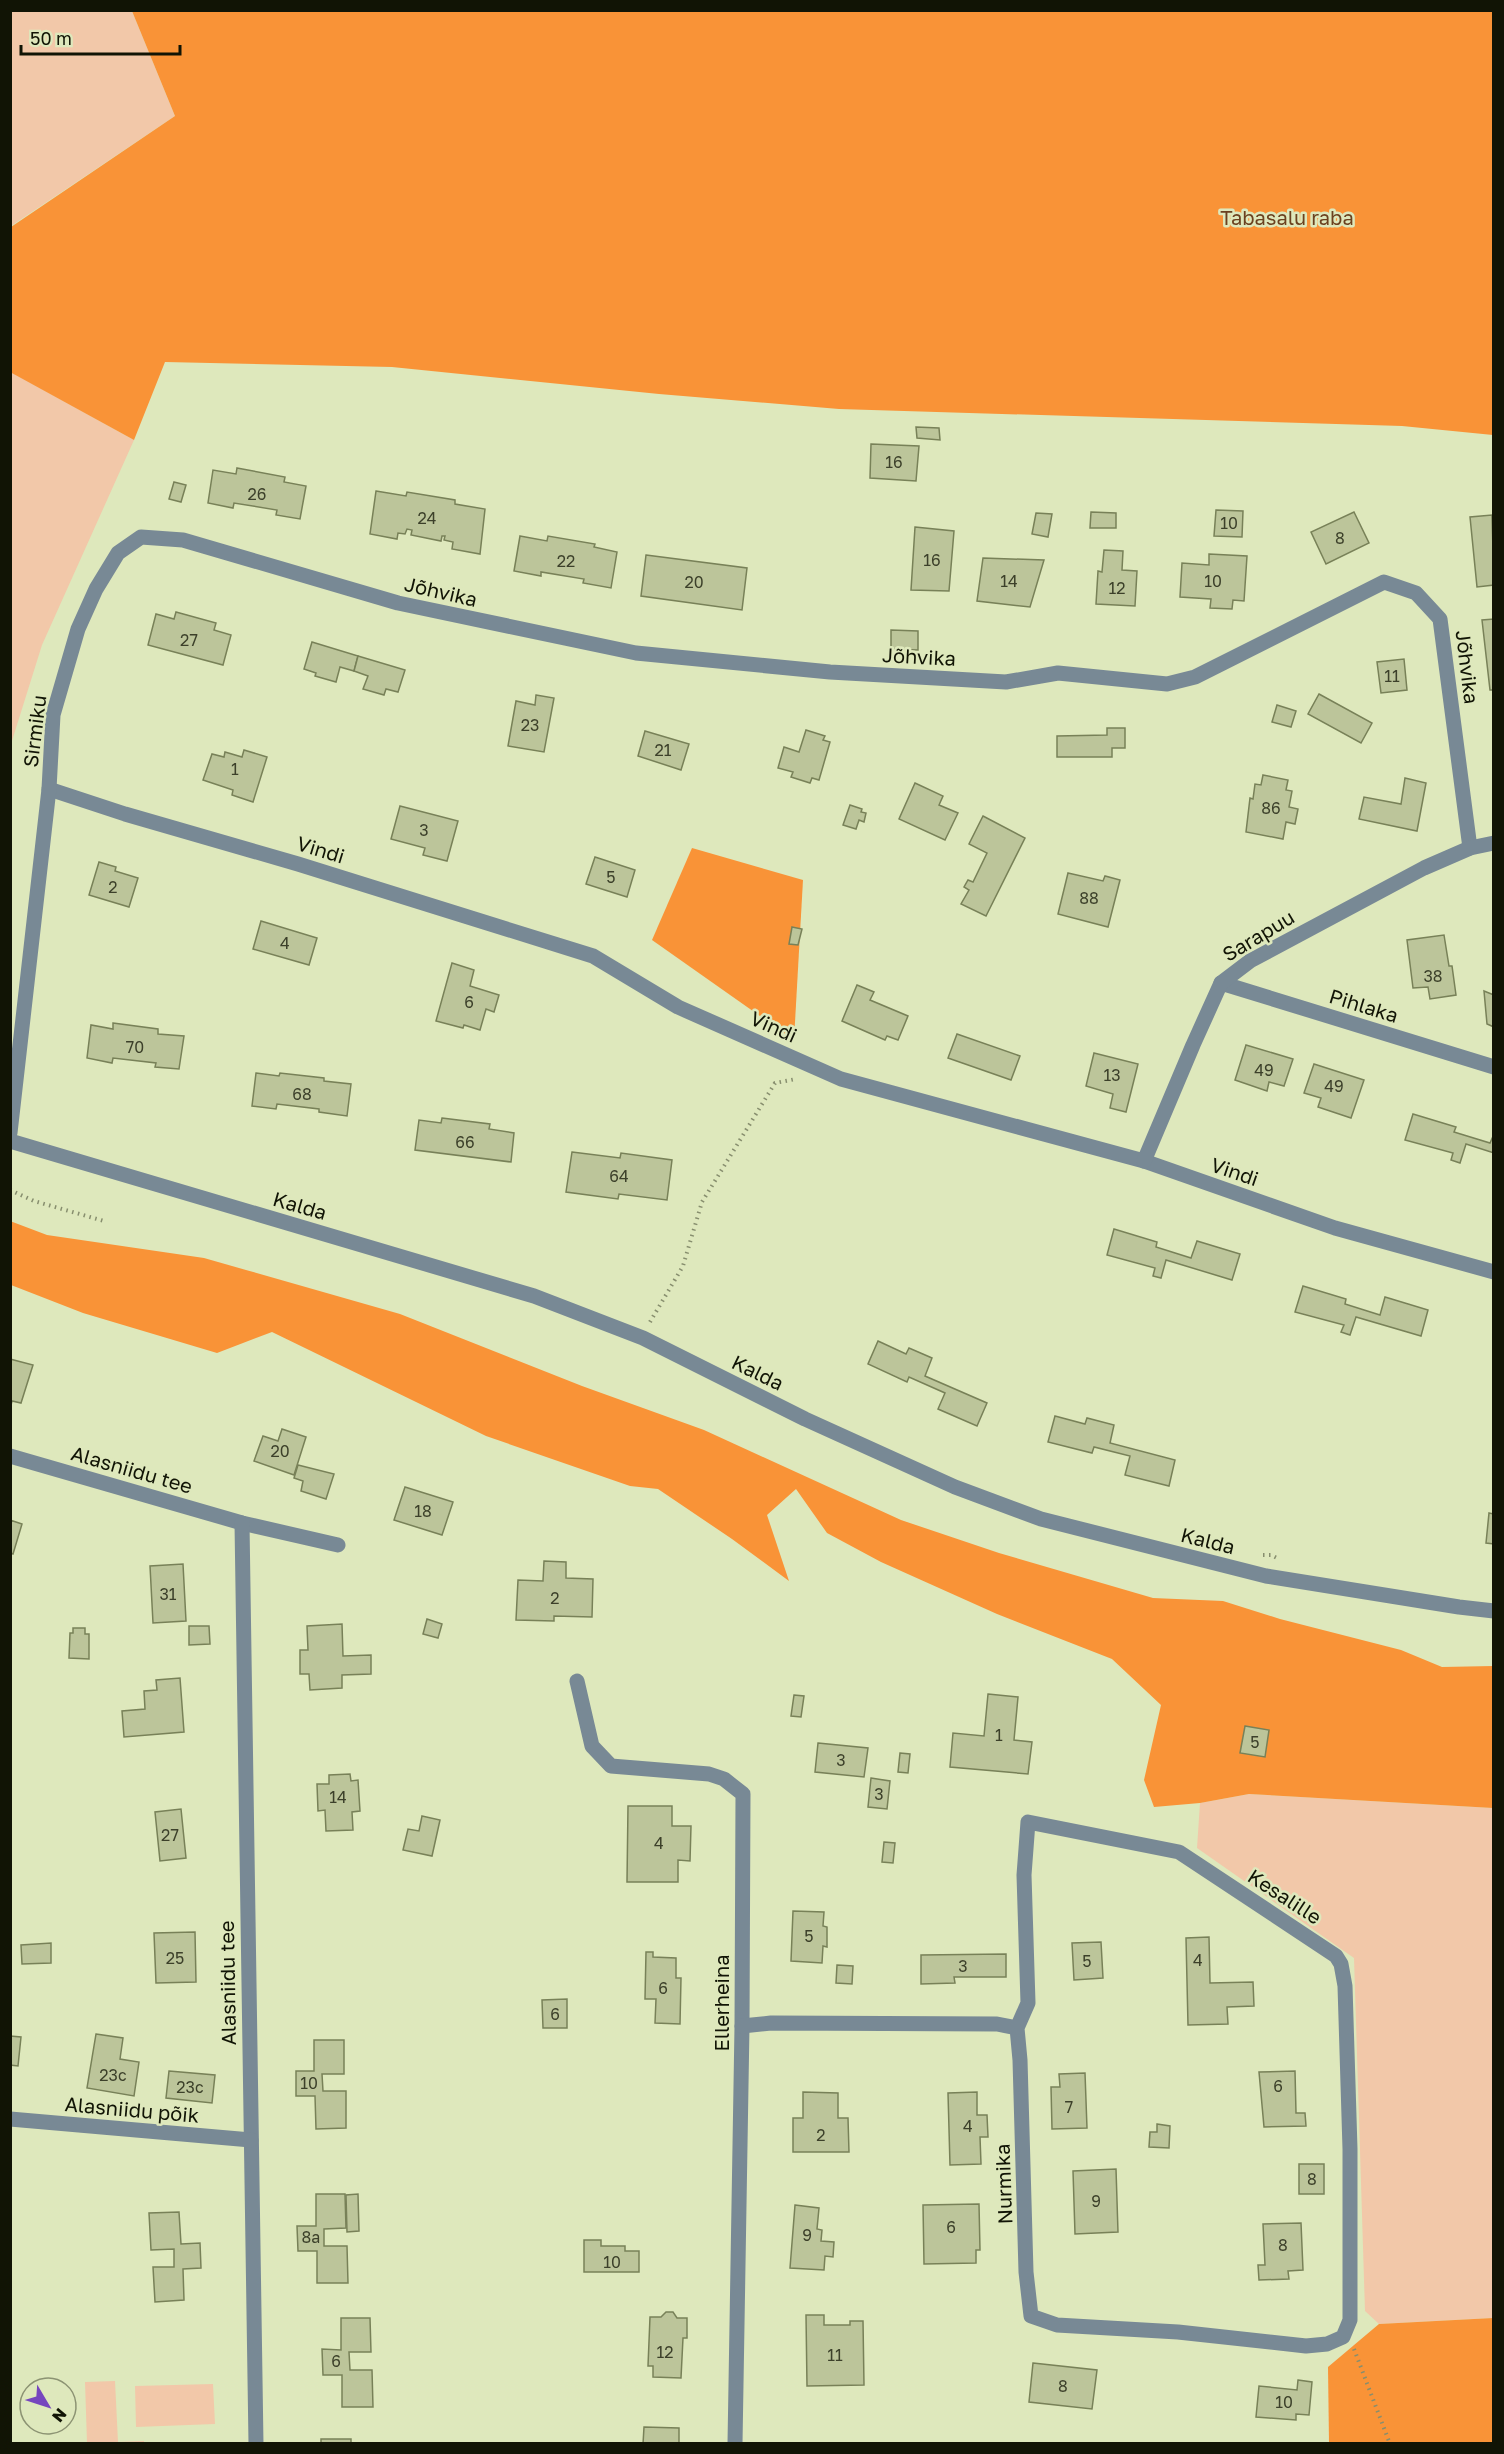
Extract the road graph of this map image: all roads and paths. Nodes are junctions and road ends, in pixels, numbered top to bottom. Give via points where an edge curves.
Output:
1 (141, 537) joint
2 (49, 789) junction
3 (1494, 843) edge
4 (1470, 848) junction
5 (1221, 984) junction
6 (1494, 1068) edge
7 (826, 1073) junction
8 (10, 1133) edge
9 (10, 1141) edge
10 (1144, 1161) junction
11 (10, 1190) edge
12 (104, 1221) dead end
13 (1494, 1272) edge
14 (643, 1338) junction
15 (10, 1456) edge
16 (242, 1523) junction
17 (338, 1545) dead end
18 (1253, 1556) dead end
19 (1289, 1563) dead end
20 (1494, 1611) edge
21 (577, 1681) dead end
22 (742, 2026) junction
23 (1017, 2028) junction
24 (10, 2119) edge
25 (251, 2140) junction
26 (1350, 2320) junction
27 (256, 2444) edge
28 (735, 2444) edge
29 (1390, 2444) edge

1 - 2 street, Sirmiku via 118,553 78,629 53,715
1 - 4 street, Jõhvika via 183,540 398,603 636,653 830,672 1006,682 1058,673 1167,684 1195,677 1384,582 1416,593 1440,619
2 - 7 street, Vindi via 593,956 678,1007
2 - 8 street, Sirmiku
3 - 4 street, Sarapuu
4 - 5 street, Sarapuu via 1424,868 1250,961
5 - 6 street, Pihlaka
5 - 10 street, Sarapuu
7 - 10 street, Vindi
7 - 14 path via 775,1083 702,1202 683,1266
9 - 14 street, Kalda via 534,1296
10 - 13 street, Vindi via 1335,1228
11 - 12 path
14 - 20 street, Kalda via 912,1468 1041,1519 1266,1576
15 - 16 street, Alasniidu tee
16 - 17 street, Alasniidu tee
16 - 25 street, Alasniidu tee
18 - 19 path via 1271,1555
21 - 22 street, Ellerheina via 592,1746 611,1766 709,1774 724,1779 742,1794
22 - 23 street via 997,2024
22 - 28 street, Ellerheina
23 - 26 street, Nurmika via 1031,2316 1057,2325 1178,2332 1306,2346 1327,2344 1343,2337
23 - 26 street, Kesalille via 1028,2003 1024,1875 1028,1822 1179,1852 1328,1949 1341,1964 1344,1986 1350,2149
24 - 25 street, Alasniidu põik
25 - 27 street, Alasniidu tee
26 - 29 path via 1356,2329 1354,2349

